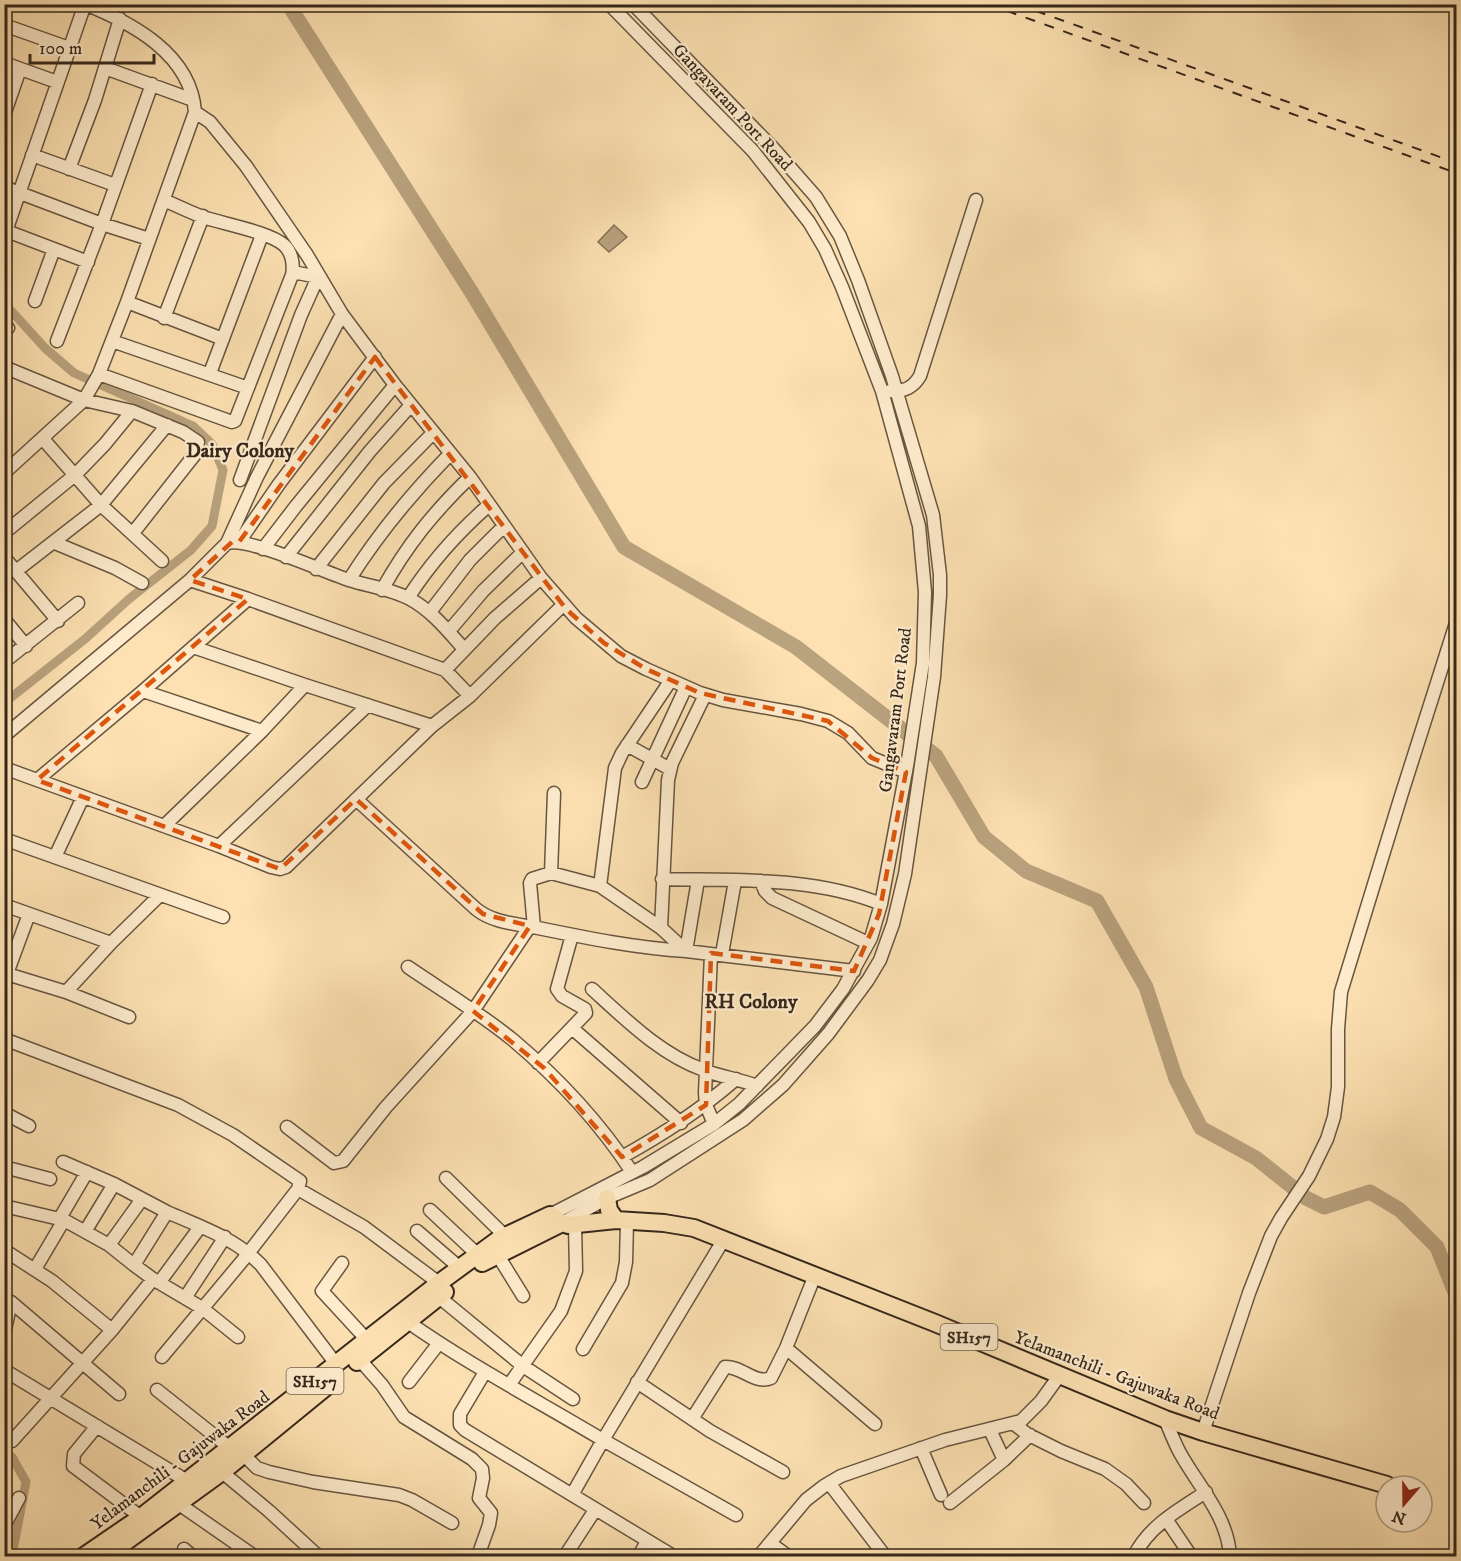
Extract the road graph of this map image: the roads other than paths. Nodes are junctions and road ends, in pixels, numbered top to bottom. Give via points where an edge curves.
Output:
1 (85, 4) edge
2 (609, 4) edge
3 (633, 4) edge
4 (120, 19) junction
5 (4, 25) edge
6 (69, 48) junction
7 (4, 63) edge
8 (105, 68) junction
9 (20, 69) junction
10 (57, 82) junction
11 (152, 84) junction
12 (194, 106) junction
13 (4, 115) edge
14 (32, 155) junction
15 (69, 168) junction
16 (115, 184) junction
17 (4, 187) edge
18 (18, 193) junction
19 (164, 200) junction
20 (976, 200) dead end
21 (203, 216) junction
22 (102, 224) junction
23 (5, 231) edge
24 (262, 235) junction
25 (149, 239) junction
26 (54, 249) junction
27 (88, 262) junction
28 (293, 272) junction
29 (318, 277) junction
30 (35, 301) dead end
31 (127, 302) junction
32 (342, 314) junction
33 (164, 318) junction
34 (223, 339) junction
35 (57, 341) dead end
36 (112, 341) junction
37 (375, 357) junction
38 (5, 370) edge
39 (210, 373) junction
40 (99, 374) junction
41 (395, 385) junction
42 (248, 388) junction
43 (882, 391) junction
44 (896, 392) junction
45 (87, 394) junction
46 (411, 405) junction
47 (132, 411) junction
48 (167, 425) junction
49 (433, 433) junction
50 (43, 439) junction
51 (450, 454) junction
52 (4, 473) edge
53 (75, 475) junction
54 (470, 477) junction
55 (240, 480) dead end
56 (101, 505) junction
57 (489, 505) junction
58 (504, 526) junction
59 (4, 533) edge
60 (133, 533) junction
61 (55, 543) junction
62 (233, 543) junction
63 (263, 549) junction
64 (523, 552) junction
65 (4, 557) edge
66 (286, 557) junction
67 (162, 561) dead end
68 (316, 568) junction
69 (16, 571) junction
70 (542, 578) junction
71 (189, 580) junction
72 (349, 580) junction
73 (142, 583) dead end
74 (382, 590) junction
75 (248, 598) junction
76 (408, 598) junction
77 (78, 603) dead end
78 (564, 607) junction
79 (430, 612) junction
80 (4, 619) edge
81 (58, 621) junction
82 (1456, 623) edge
83 (448, 632) junction
84 (26, 646) junction
85 (193, 647) junction
86 (464, 649) junction
87 (4, 662) edge
88 (445, 670) junction
89 (671, 681) junction
90 (304, 686) junction
91 (686, 687) junction
92 (143, 691) junction
93 (705, 695) junction
94 (470, 696) junction
95 (368, 705) junction
96 (432, 726) junction
97 (262, 731) junction
98 (4, 736) edge
99 (627, 746) junction
100 (652, 760) junction
101 (4, 768) edge
102 (670, 769) junction
103 (907, 769) junction
104 (37, 780) junction
105 (642, 783) dead end
106 (554, 793) dead end
107 (83, 797) junction
108 (356, 799) junction
109 (164, 826) junction
110 (4, 839) edge
111 (219, 846) junction
112 (55, 857) junction
113 (551, 873) junction
114 (662, 879) junction
115 (698, 880) junction
116 (735, 881) junction
117 (761, 881) junction
118 (600, 886) junction
119 (159, 896) junction
120 (872, 900) junction
121 (4, 904) edge
122 (29, 914) junction
123 (223, 917) dead end
124 (532, 927) junction
125 (661, 928) junction
126 (572, 935) junction
127 (859, 939) junction
128 (111, 943) junction
129 (686, 951) junction
130 (717, 954) junction
131 (408, 967) dead end
132 (854, 971) junction
133 (6, 977) edge
134 (592, 989) dead end
135 (66, 992) junction
136 (473, 1011) junction
137 (129, 1017) dead end
138 (573, 1029) junction
139 (4, 1039) edge
140 (787, 1055) junction
141 (538, 1063) junction
142 (800, 1066) junction
143 (705, 1071) junction
144 (736, 1078) junction
145 (757, 1086) junction
146 (706, 1105) junction
147 (4, 1113) edge
148 (681, 1123) junction
149 (714, 1124) junction
150 (29, 1126) dead end
151 (287, 1126) dead end
152 (622, 1157) junction
153 (63, 1162) dead end
154 (4, 1167) edge
155 (87, 1172) junction
156 (632, 1172) junction
157 (446, 1178) dead end
158 (50, 1179) dead end
159 (114, 1184) junction
160 (298, 1189) junction
161 (142, 1198) junction
162 (607, 1198) junction
163 (4, 1206) edge
164 (430, 1210) dead end
165 (167, 1212) junction
166 (62, 1219) junction
167 (562, 1221) junction
168 (621, 1221) junction
169 (200, 1227) junction
170 (86, 1230) junction
171 (417, 1231) dead end
172 (505, 1236) junction
173 (225, 1237) junction
174 (724, 1239) junction
175 (109, 1245) junction
176 (4, 1250) edge
177 (249, 1252) junction
178 (497, 1254) junction
179 (478, 1255) junction
180 (342, 1263) dead end
181 (134, 1265) junction
182 (460, 1268) junction
183 (35, 1269) junction
184 (815, 1275) junction
185 (156, 1281) junction
186 (439, 1290) junction
187 (522, 1296) dead end
188 (185, 1298) junction
189 (202, 1308) junction
190 (408, 1322) junction
191 (112, 1330) junction
192 (4, 1334) edge
193 (238, 1337) dead end
194 (367, 1340) junction
195 (439, 1343) junction
196 (786, 1347) junction
197 (583, 1349) dead end
198 (162, 1357) dead end
199 (360, 1360) junction
200 (82, 1362) junction
201 (336, 1364) junction
202 (523, 1366) junction
203 (4, 1370) edge
204 (485, 1372) junction
205 (1059, 1376) junction
206 (409, 1382) dead end
207 (637, 1382) junction
208 (509, 1385) junction
209 (157, 1390) dead end
210 (118, 1394) dead end
211 (50, 1397) junction
212 (573, 1399) dead end
213 (692, 1419) junction
214 (1166, 1419) junction
215 (1013, 1423) junction
216 (875, 1424) dead end
217 (97, 1426) junction
218 (990, 1430) junction
219 (1203, 1432) junction
220 (1030, 1435) junction
221 (603, 1440) junction
222 (12, 1441) dead end
223 (921, 1448) junction
224 (237, 1451) junction
225 (1004, 1460) junction
226 (222, 1472) junction
227 (783, 1472) dead end
228 (187, 1481) junction
229 (1374, 1481) edge
230 (830, 1483) junction
231 (1206, 1492) junction
232 (572, 1495) junction
233 (19, 1498) dead end
234 (1144, 1503) dead end
235 (179, 1504) junction
236 (595, 1510) junction
237 (736, 1515) dead end
238 (141, 1517) junction
239 (1166, 1519) junction
240 (452, 1523) dead end
241 (4, 1526) edge
242 (647, 1541) junction
243 (770, 1543) junction
244 (673, 1556) edge
245 (84, 1557) edge
246 (106, 1557) edge
247 (254, 1557) edge
248 (318, 1557) edge
249 (477, 1557) edge
250 (565, 1557) edge
251 (639, 1557) edge
252 (759, 1557) edge
253 (788, 1557) edge
254 (885, 1557) edge
255 (1134, 1557) edge
256 (1191, 1557) edge
257 (1230, 1557) edge

1 - 4 street
1 - 6 street
2 - 43 street, Gangavaram Port Road via 753,151 809,222 842,287
3 - 44 street, Gangavaram Port Road via 816,197 840,236
4 - 8 street
4 - 12 street via 160,46 184,78
5 - 6 street
6 - 10 street
7 - 9 street
8 - 11 street
8 - 15 street
9 - 10 street
9 - 13 street
10 - 14 street
11 - 12 street
11 - 16 street
12 - 19 street
12 - 29 street via 246,166
14 - 15 street
14 - 18 street
15 - 16 street
16 - 22 street
17 - 18 street
18 - 22 street
18 - 23 street
19 - 21 street
19 - 25 street
20 - 44 street via 920,376 911,387
21 - 24 street
21 - 33 street
22 - 25 street
22 - 27 street
23 - 26 street
24 - 28 street via 286,246
24 - 34 street
25 - 31 street
26 - 27 street
26 - 30 street
27 - 35 street
28 - 29 street
28 - 42 street
29 - 32 street
29 - 55 street
31 - 33 street
31 - 36 street
32 - 37 street
32 - 62 street via 257,477
33 - 34 street
34 - 39 street
36 - 39 street
36 - 40 street
37 - 41 street
37 - 62 street
38 - 45 street
39 - 42 street
40 - 42 street via 232,422 237,419
40 - 45 street
41 - 46 street
41 - 63 street
43 - 44 street
43 - 103 street, Gangavaram Port Road via 919,526 925,592 921,671
44 - 142 street, Gangavaram Port Road via 933,515 940,575 935,671 922,769 905,874 880,960 850,1006
45 - 47 street
45 - 50 street
46 - 49 street
46 - 66 street
47 - 48 street
47 - 53 street
48 - 56 street
48 - 60 street via 195,438 199,447
49 - 51 street
49 - 68 street via 384,483
50 - 52 street
50 - 53 street
51 - 54 street
51 - 72 street via 407,499
53 - 56 street
53 - 59 street
54 - 57 street
54 - 74 street via 409,544
56 - 60 street
56 - 61 street
57 - 58 street
57 - 76 street via 436,557
58 - 64 street
58 - 79 street via 470,560
60 - 67 street
61 - 69 street
61 - 73 street
62 - 63 street
62 - 71 street
63 - 66 street
64 - 70 street
64 - 83 street
65 - 69 street
66 - 68 street
68 - 72 street
69 - 81 street
70 - 78 street
70 - 86 street
71 - 75 street
71 - 98 street
72 - 74 street
74 - 76 street
75 - 85 street
75 - 88 street
76 - 79 street
77 - 81 street
78 - 89 street via 621,656
78 - 94 street
79 - 83 street
80 - 84 street
81 - 84 street
82 - 219 street via 1346,972 1339,1013 1334,1117 1309,1176 1271,1236
83 - 86 street
84 - 87 street
85 - 90 street
85 - 92 street
86 - 88 street
88 - 94 street
89 - 91 street
89 - 99 street
90 - 95 street
90 - 97 street
91 - 93 street
91 - 100 street
92 - 97 street
92 - 104 street
93 - 102 street
93 - 103 street via 828,721 883,763
94 - 96 street
95 - 96 street
95 - 111 street
96 - 108 street
97 - 109 street
99 - 100 street
99 - 118 street via 612,782
100 - 102 street
100 - 105 street
101 - 104 street
102 - 114 street
103 - 120 street, Gangavaram Port Road
104 - 107 street
106 - 113 street
107 - 109 street
107 - 112 street
108 - 111 street via 286,867 271,867
108 - 124 street via 483,914
109 - 111 street
110 - 112 street
112 - 119 street
113 - 118 street
113 - 124 street via 530,883
114 - 115 street
114 - 125 street
115 - 116 street
115 - 129 street
116 - 117 street
116 - 130 street
117 - 120 street via 824,887
117 - 127 street via 772,898
118 - 125 street
119 - 123 street
119 - 128 street
120 - 127 street, Gangavaram Port Road
121 - 122 street
122 - 128 street
122 - 133 street
124 - 126 street
124 - 136 street
125 - 129 street
126 - 129 street
126 - 138 street via 558,989 562,996 586,1011
127 - 132 street, Gangavaram Port Road
128 - 135 street
129 - 130 street
130 - 132 street
130 - 143 street
131 - 136 street
132 - 140 street, Gangavaram Port Road via 815,1026
133 - 135 street
134 - 143 street via 651,1040
135 - 137 street
136 - 141 street
136 - 151 street via 343,1161 334,1163
138 - 141 street
138 - 148 street
139 - 160 street via 196,1114 298,1178
140 - 142 street
140 - 145 street, Gangavaram Port Road
141 - 152 street
142 - 162 street, Gangavaram Port Road via 737,1124 650,1180
143 - 144 street
143 - 146 street
144 - 145 street
144 - 146 street
145 - 149 street, Gangavaram Port Road
146 - 148 street
146 - 149 street
147 - 150 street
148 - 152 street
149 - 156 street, Gangavaram Port Road
152 - 156 street
153 - 155 street
154 - 158 street
155 - 159 street
155 - 166 street
156 - 167 street, Gangavaram Port Road
157 - 172 street
159 - 161 street
159 - 170 street
160 - 177 street
160 - 186 street via 364,1227
161 - 165 street
161 - 175 street
162 - 167 street, Gangavaram Port Road
162 - 168 main road via 609,1210
163 - 166 street
164 - 179 street
165 - 169 street
165 - 181 street
166 - 170 street
166 - 183 street
167 - 168 main road, Yelamanchili - Gajuwaka Road / SH157
167 - 172 main road, Yelamanchili - Gajuwaka Road / SH157
167 - 178 main road, Yelamanchili - Gajuwaka Road / SH157
167 - 202 street via 576,1271 561,1311
168 - 174 main road, Yelamanchili - Gajuwaka Road / SH157 via 694,1228
168 - 197 street via 627,1262 622,1283
169 - 173 street
169 - 185 street
170 - 175 street
171 - 182 street
172 - 179 main road, Yelamanchili - Gajuwaka Road / SH157
173 - 177 street
173 - 188 street
174 - 184 main road, Yelamanchili - Gajuwaka Road / SH157
174 - 207 street
175 - 181 street
176 - 183 street
177 - 189 street
177 - 201 street via 273,1278
178 - 186 main road, Yelamanchili - Gajuwaka Road / SH157
178 - 187 street
179 - 182 main road, Yelamanchili - Gajuwaka Road / SH157
180 - 194 street via 322,1292
181 - 185 street
182 - 186 main road, Yelamanchili - Gajuwaka Road / SH157
183 - 191 street
184 - 196 street
184 - 205 main road, Yelamanchili - Gajuwaka Road / SH157
185 - 188 street
185 - 191 street
186 - 190 main road, Yelamanchili - Gajuwaka Road / SH157
186 - 194 main road, Yelamanchili - Gajuwaka Road / SH157
186 - 202 street
188 - 189 street
189 - 193 street
189 - 198 street
190 - 195 street
190 - 199 main road, Yelamanchili - Gajuwaka Road / SH157
191 - 200 street
192 - 200 street via 12,1302
194 - 201 main road, Yelamanchili - Gajuwaka Road / SH157
195 - 204 street
195 - 206 street
196 - 213 street via 767,1380 725,1367
196 - 216 street
199 - 224 main road, Yelamanchili - Gajuwaka Road / SH157
199 - 249 street via 404,1417 482,1469 479,1498 492,1513
200 - 210 street
200 - 211 street
201 - 224 main road, Yelamanchili - Gajuwaka Road / SH157
202 - 208 street
202 - 212 street
203 - 211 street
204 - 208 street
204 - 232 street via 460,1414 460,1425
205 - 214 main road, Yelamanchili - Gajuwaka Road / SH157
205 - 215 street via 1031,1413
207 - 213 street
207 - 221 street
208 - 221 street
209 - 224 street
211 - 217 street
211 - 222 street
213 - 227 street
214 - 219 main road, Yelamanchili - Gajuwaka Road / SH157
214 - 231 street via 1180,1453
215 - 218 street
215 - 220 street
217 - 228 street
217 - 238 street via 74,1454 74,1466
218 - 223 street
218 - 225 street
219 - 229 main road, Yelamanchili - Gajuwaka Road / SH157
220 - 225 street
220 - 234 street via 1105,1469
221 - 232 street
221 - 237 street
223 - 225 street via 946,1499
223 - 230 street
224 - 226 main road, Yelamanchili - Gajuwaka Road / SH157
224 - 228 main road, Yelamanchili - Gajuwaka Road / SH157
224 - 240 street via 257,1468 313,1482 399,1495
226 - 235 main road, Yelamanchili - Gajuwaka Road / SH157
226 - 248 street
228 - 238 main road, Yelamanchili - Gajuwaka Road / SH157
230 - 243 street via 806,1500
230 - 254 street
231 - 239 street
231 - 257 street via 1229,1539
232 - 236 street
233 - 241 street
235 - 246 main road, Yelamanchili - Gajuwaka Road / SH157
235 - 247 street
236 - 242 street
236 - 250 street
238 - 245 main road, Yelamanchili - Gajuwaka Road / SH157
239 - 255 street via 1147,1535
239 - 256 street
242 - 244 street
242 - 251 street
243 - 252 street
243 - 253 street

